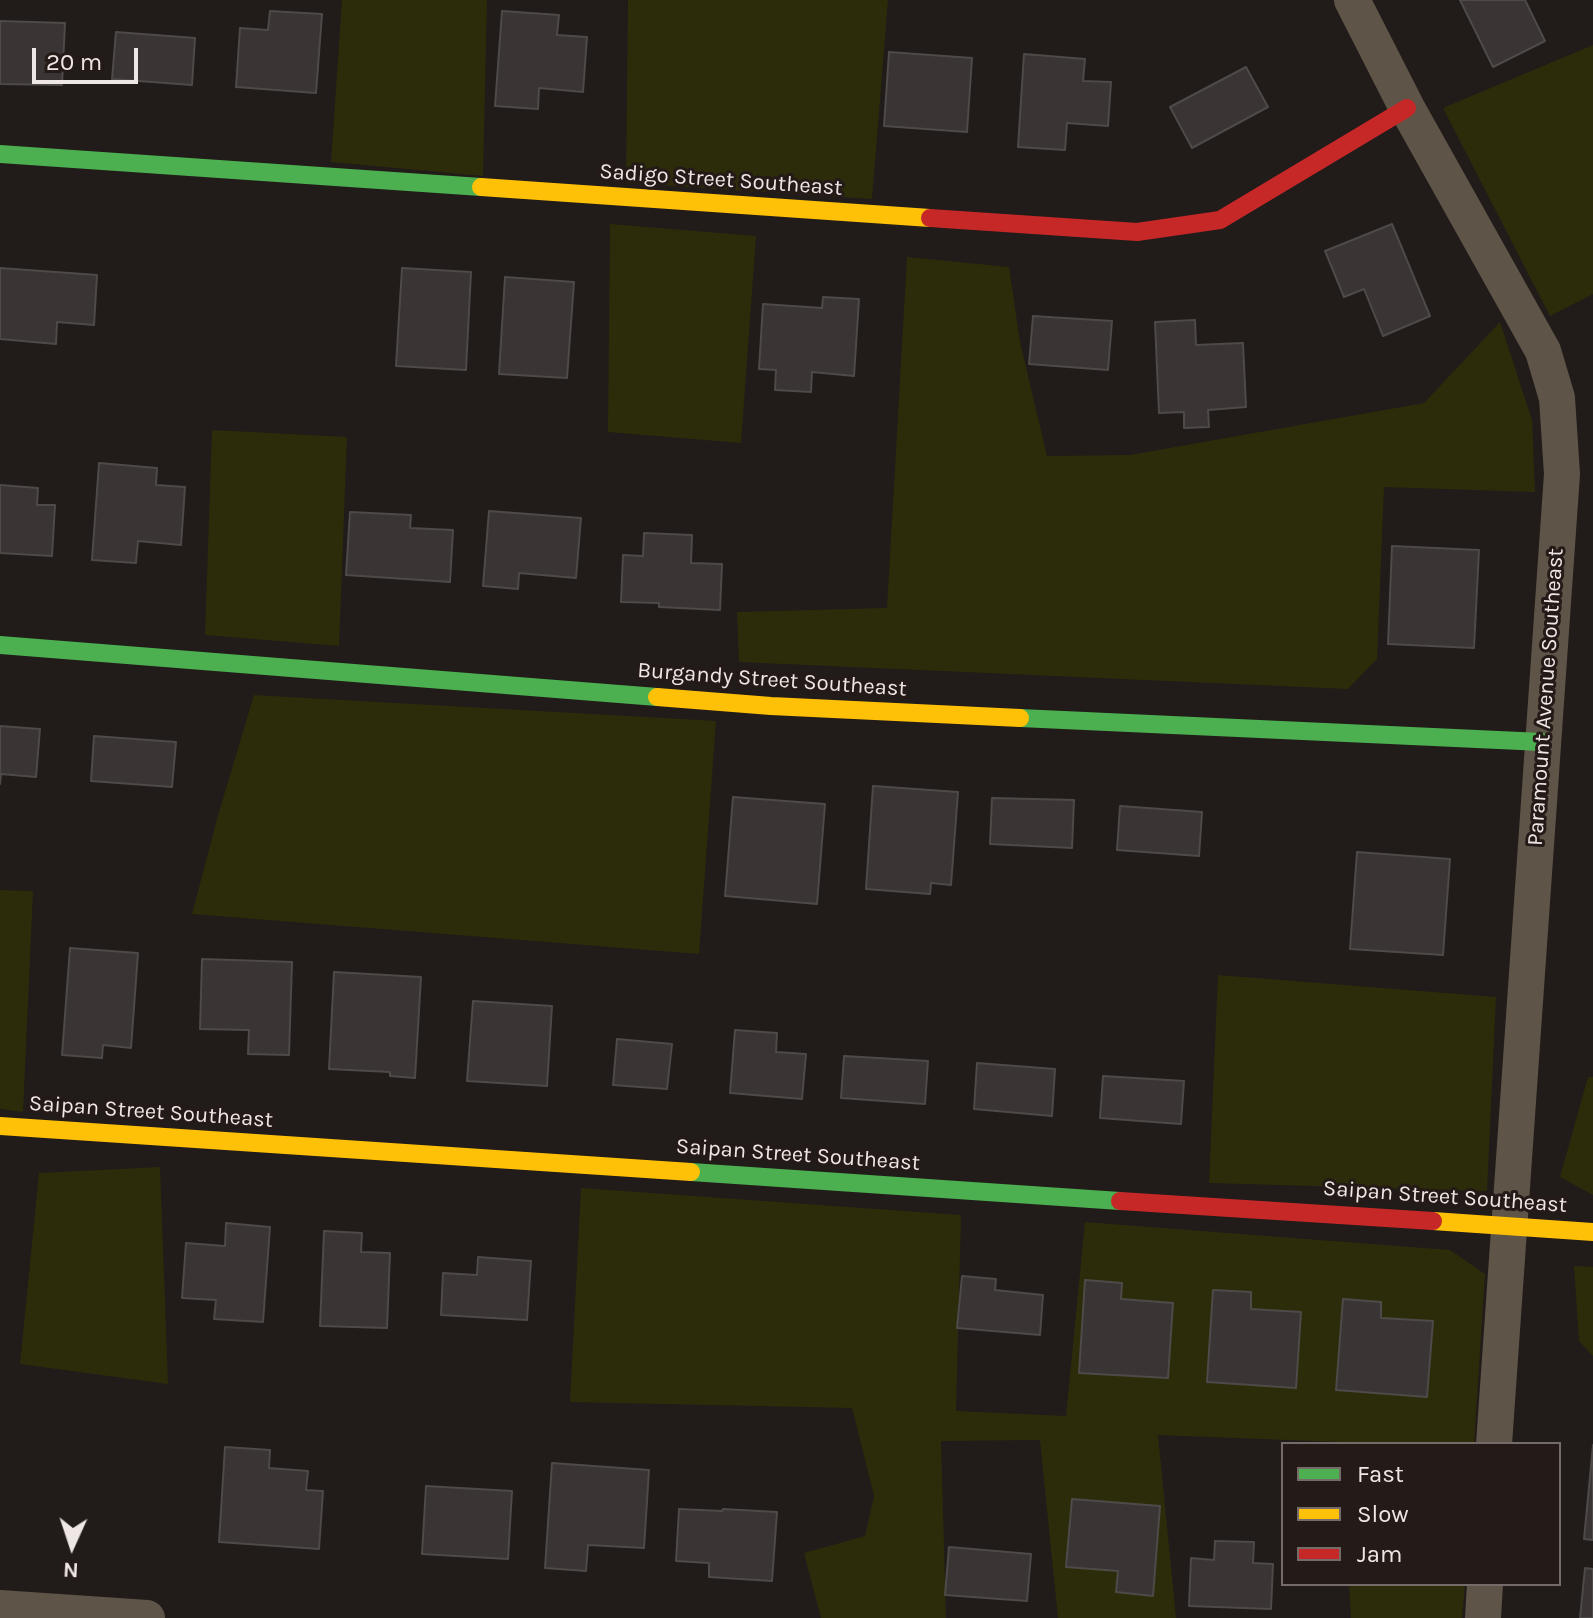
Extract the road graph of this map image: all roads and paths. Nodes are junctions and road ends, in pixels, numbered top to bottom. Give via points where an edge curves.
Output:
1 (1352, 0) edge
2 (1407, 108) junction
3 (0, 154) edge
4 (0, 645) edge
5 (1542, 742) junction
6 (0, 1126) edge
7 (1509, 1225) junction
8 (1593, 1232) edge
9 (1494, 1442) edge
10 (1485, 1586) edge
11 (0, 1608) edge
12 (147, 1618) edge
13 (1483, 1618) edge

1 - 2 street, Paramount Avenue Southeast
2 - 3 street, Sadigo Street Southeast via 1220,220 1137,232
2 - 5 street, Paramount Avenue Southeast via 1543,351 1557,398 1562,474
4 - 5 street, Burgandy Street Southeast via 771,706
5 - 7 street, Paramount Avenue Southeast
6 - 7 street, Saipan Street Southeast
7 - 8 street, Saipan Street Southeast
7 - 9 street, Paramount Avenue Southeast
10 - 13 street
11 - 12 street

